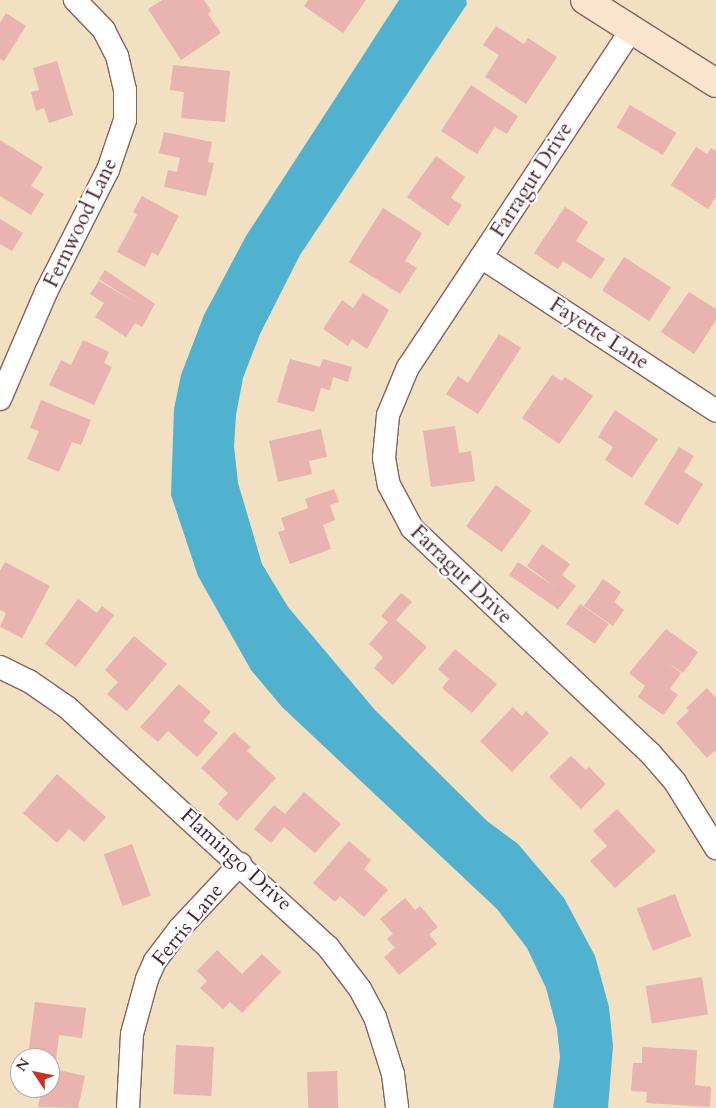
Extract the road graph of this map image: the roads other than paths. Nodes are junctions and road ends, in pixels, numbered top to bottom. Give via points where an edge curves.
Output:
1 (75, 0) edge
2 (585, 0) edge
3 (632, 29) junction
4 (716, 83) edge
5 (481, 257) junction
6 (0, 399) edge
7 (716, 411) edge
8 (0, 667) edge
9 (716, 848) edge
10 (240, 864) junction
11 (128, 1108) edge
12 (397, 1108) edge

1 - 6 street, Fernwood Lane via 97,22 121,66 125,90 122,136 43,300
2 - 3 street
3 - 4 street
3 - 5 street, Farragut Drive
5 - 7 street, Fayette Lane
5 - 9 street, Farragut Drive via 408,367 392,399 383,444 392,492 402,515 427,546 664,769
8 - 10 street, Flamingo Drive via 29,681 68,708
10 - 11 street, Ferris Lane via 180,928 155,961 132,1034
10 - 12 street, Flamingo Drive via 313,932 364,995 387,1048

